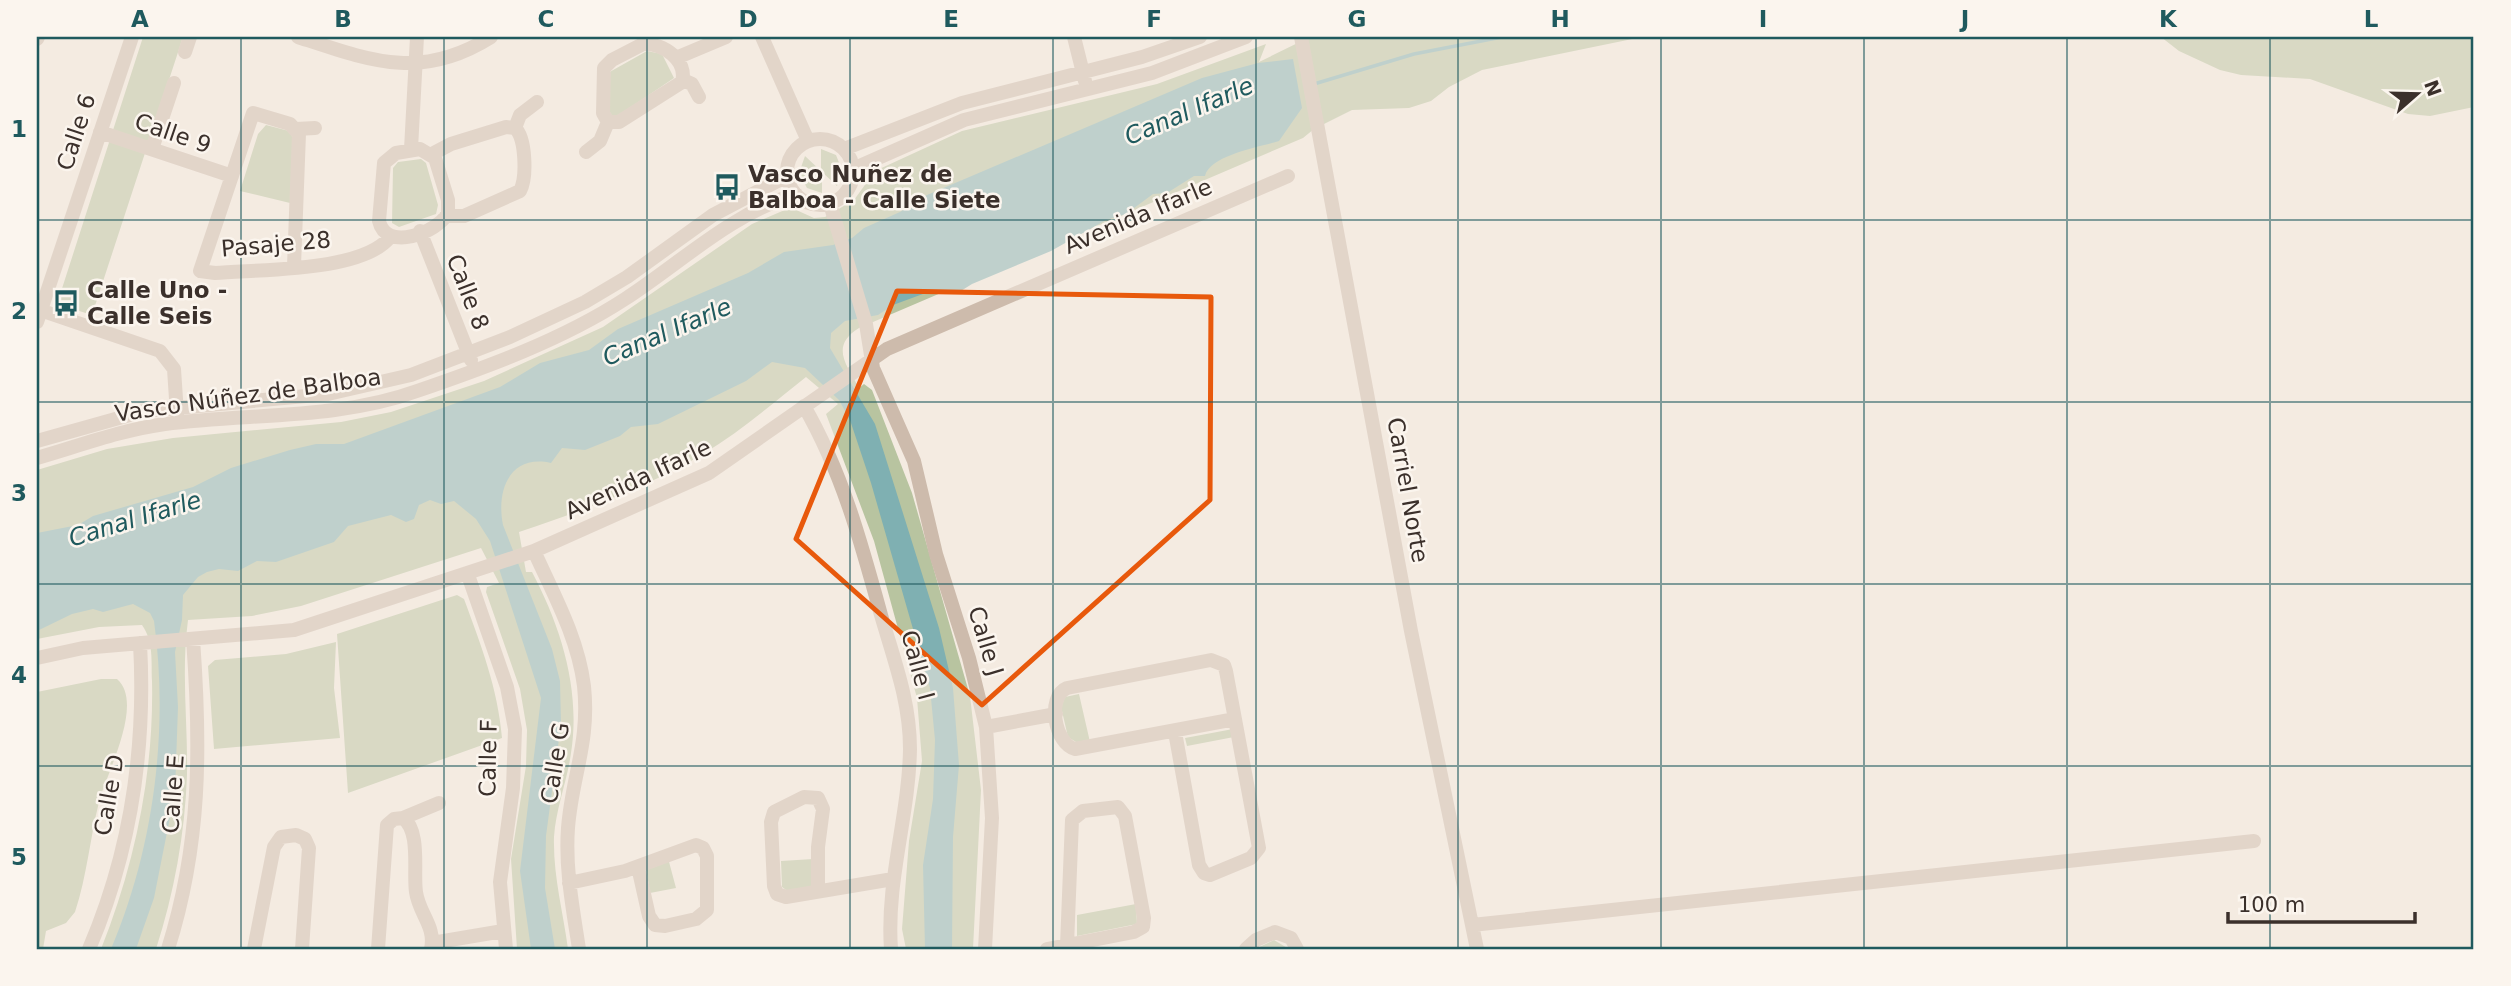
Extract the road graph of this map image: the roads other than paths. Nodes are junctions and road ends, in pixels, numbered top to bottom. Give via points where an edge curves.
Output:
1 (132, 37) edge
2 (190, 37) edge
3 (298, 37) edge
4 (416, 37) edge
5 (491, 37) edge
6 (726, 37) edge
7 (762, 37) edge
8 (1074, 37) edge
9 (1200, 37) edge
10 (1246, 37) edge
11 (1301, 37) edge
12 (185, 52) dead end
13 (676, 58) junction
14 (415, 64) junction
15 (1083, 72) junction
16 (683, 79) junction
17 (174, 83) dead end
18 (1087, 89) junction
19 (699, 97) dead end
20 (537, 102) dead end
21 (608, 122) junction
22 (315, 128) dead end
23 (515, 128) junction
24 (296, 129) junction
25 (100, 132) junction
26 (808, 141) junction
27 (152, 149) junction
28 (411, 149) junction
29 (844, 149) junction
30 (586, 152) dead end
31 (432, 153) junction
32 (853, 169) junction
33 (232, 176) junction
34 (787, 176) junction
35 (1288, 176) dead end
36 (796, 194) junction
37 (830, 204) junction
38 (446, 216) junction
39 (420, 231) junction
40 (390, 237) junction
41 (294, 266) junction
42 (200, 271) joint
43 (38, 314) edge
44 (468, 354) junction
45 (871, 358) junction
46 (474, 369) junction
47 (177, 406) junction
48 (804, 406) junction
49 (177, 423) junction
50 (37, 441) edge
51 (37, 458) edge
52 (529, 553) junction
53 (468, 575) junction
54 (189, 640) junction
55 (143, 643) junction
56 (37, 658) edge
57 (1056, 714) junction
58 (1235, 719) junction
59 (986, 727) junction
60 (1175, 732) junction
61 (439, 803) dead end
62 (403, 818) junction
63 (2254, 841) dead end
64 (638, 867) junction
65 (893, 878) junction
66 (569, 883) junction
67 (818, 890) junction
68 (1472, 925) junction
69 (503, 931) junction
70 (1067, 945) junction
71 (432, 946) edge
72 (89, 949) edge
73 (168, 949) edge
74 (254, 949) edge
75 (302, 949) edge
76 (378, 949) edge
77 (506, 949) edge
78 (579, 949) edge
79 (891, 949) edge
80 (985, 949) edge
81 (1047, 949) edge
82 (1246, 949) edge
83 (1297, 949) edge
84 (1477, 949) edge

1 - 25 street, Calle 6
2 - 12 street
3 - 14 street via 372,60
4 - 14 street
5 - 14 street via 456,56
6 - 13 street
7 - 26 street
8 - 15 street
9 - 15 street
10 - 18 street via 1168,68
11 - 68 street, Carriel Norte via 1411,631
13 - 16 street
13 - 21 street via 661,47 643,44 607,64 602,78
14 - 28 street
15 - 18 street
15 - 29 street via 962,103
16 - 19 street
16 - 21 street via 619,122
17 - 27 street
18 - 32 street via 964,120
20 - 23 street via 520,115
21 - 30 street via 600,141
22 - 24 street
23 - 31 street via 506,127
23 - 38 street via 521,135 522,188 470,214
24 - 33 street, Calle 9 via 253,113
24 - 41 street
25 - 27 street, Calle 9
25 - 43 street, Calle 6
26 - 29 street via 827,140
26 - 34 street via 792,155
27 - 33 street, Calle 9
28 - 31 street
28 - 40 street via 391,155 382,168 379,220
29 - 32 street
31 - 38 street via 449,204
32 - 37 street via 848,191
33 - 42 street, Calle 9
34 - 36 street
34 - 44 street, Vasco Núñez de Balboa via 713,215 592,298
35 - 45 street, Avenida Ifarle
36 - 37 street via 814,205
36 - 46 street, Vasco Núñez de Balboa via 719,230 608,310
37 - 45 street, Calle J via 866,324
38 - 39 street
39 - 40 street via 400,239
39 - 44 street, Calle 8
40 - 41 street, Pasaje 28 via 377,250 356,258
41 - 42 street, Pasaje 28
43 - 47 street via 160,351 174,369
44 - 46 street, Calle 8
44 - 47 street, Vasco Núñez de Balboa via 350,391
45 - 48 street, Avenida Ifarle
45 - 59 street, Calle J via 914,461
46 - 49 street, Vasco Núñez de Balboa via 367,405
47 - 49 street
47 - 50 street, Vasco Núñez de Balboa via 128,414
48 - 52 street, Avenida Ifarle via 687,485
48 - 65 street, Calle I via 830,454 852,511 906,703 909,770
49 - 51 street, Vasco Núñez de Balboa via 126,432
52 - 53 street, Avenida Ifarle
52 - 66 street, Calle G via 573,640 584,686 584,748 568,827
53 - 54 street, Avenida Ifarle via 293,630
53 - 69 street, Calle F via 507,687 514,729 513,788 501,862
54 - 55 street, Avenida Ifarle
54 - 73 street, Calle E via 199,735 196,805 186,880
55 - 56 street, Avenida Ifarle via 74,649
55 - 72 street, Calle D via 134,801 117,873
57 - 58 street via 1056,697 1067,688 1215,660 1226,668
57 - 59 street
57 - 60 street via 1063,743 1075,749
58 - 60 street
58 - 60 street via 1259,848 1251,858 1210,875 1199,865
59 - 80 street, Calle J via 992,847
61 - 62 street
62 - 71 street via 412,829 416,894 433,932
62 - 76 street via 390,821 386,830
63 - 68 street
64 - 64 street via 654,925 705,914 707,856 700,846 688,846
64 - 66 street
65 - 67 street
65 - 79 street, Calle I
66 - 78 street, Calle G
67 - 67 street via 783,897 774,886 772,817 779,807 809,796 818,799 823,809
68 - 84 street, Carriel Norte
69 - 71 street
69 - 77 street, Calle F
70 - 70 street via 1143,927 1125,816 1118,807 1083,811 1072,820
70 - 81 street
74 - 75 street via 274,847 281,837 296,835 305,839 309,849
82 - 83 street via 1275,932 1291,938

